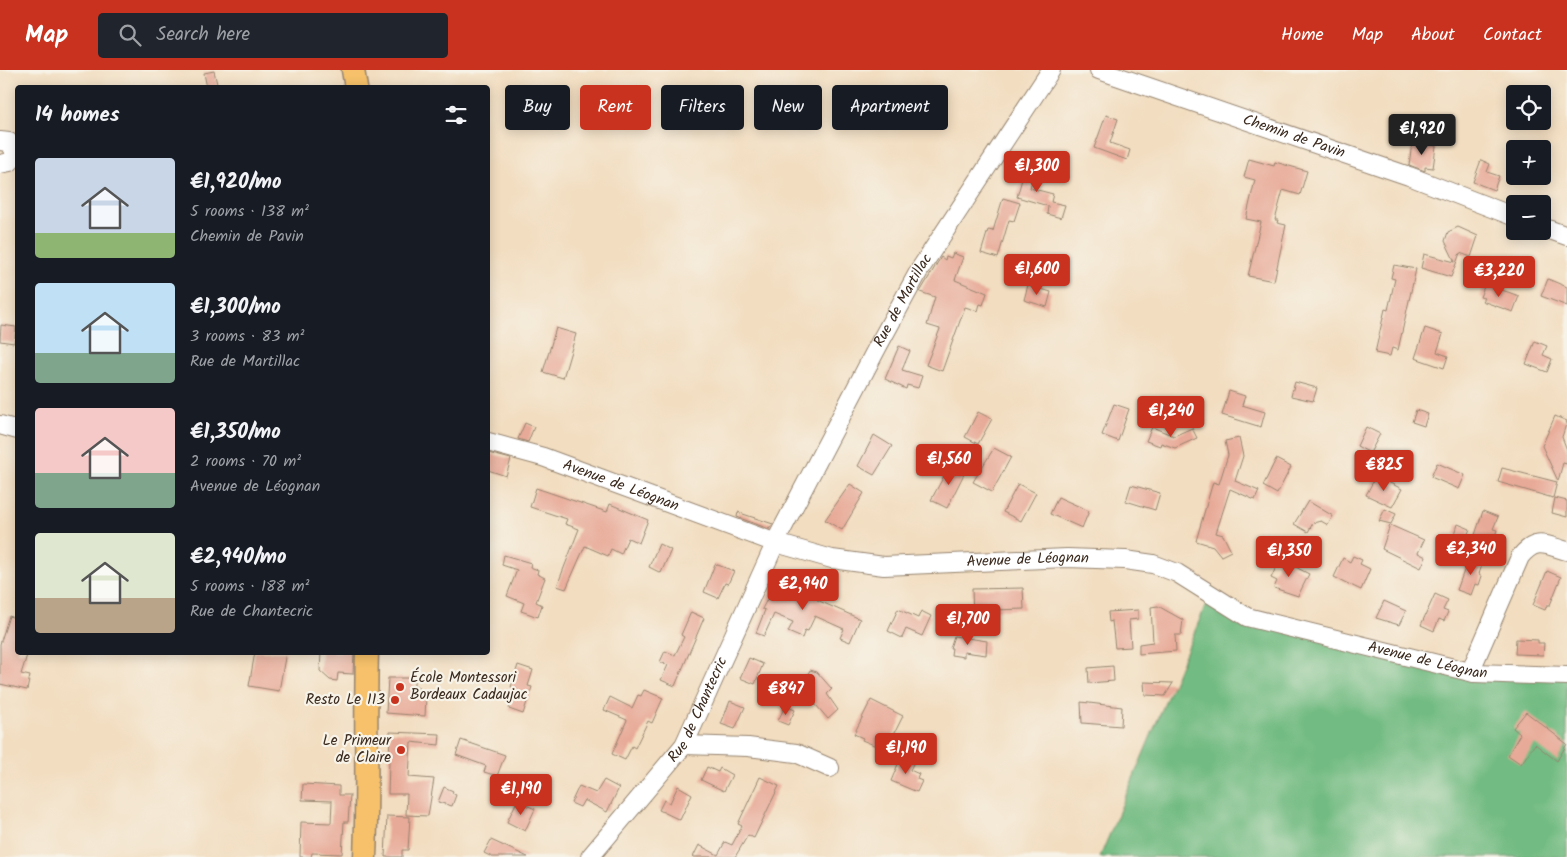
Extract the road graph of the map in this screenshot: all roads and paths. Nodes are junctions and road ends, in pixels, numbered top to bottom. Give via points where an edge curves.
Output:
1 (353, 70) edge
2 (1051, 70) edge
3 (1100, 70) edge
4 (356, 85) edge
5 (0, 141) edge
6 (15, 152) edge
7 (15, 155) edge
8 (0, 164) edge
9 (1506, 214) edge
10 (1551, 230) edge
11 (1567, 236) edge
12 (0, 425) edge
13 (15, 429) edge
14 (490, 443) edge
15 (776, 543) junction
16 (1567, 551) edge
17 (367, 655) edge
18 (1474, 673) junction
19 (1567, 676) edge
20 (684, 745) junction
21 (830, 768) dead end
22 (365, 857) edge
23 (590, 857) edge

1 - 4 main road
2 - 15 street, Rue de Martillac via 920,269
3 - 9 street, Chemin de Pavin via 1409,176
5 - 6 street via 9,142
7 - 8 street via 10,162
10 - 11 street
12 - 13 street
14 - 15 street, Avenue de Léognan via 543,458
15 - 18 street, Avenue de Léognan via 832,559 884,566 1067,558 1153,564 1177,574 1247,617
15 - 20 street, Rue de Chantecric
16 - 18 street via 1541,543 1528,546 1520,557 1474,663
17 - 22 main road
18 - 19 street, Avenue de Léognan
20 - 21 street via 748,747 796,753
20 - 23 street, Rue de Chantecric

